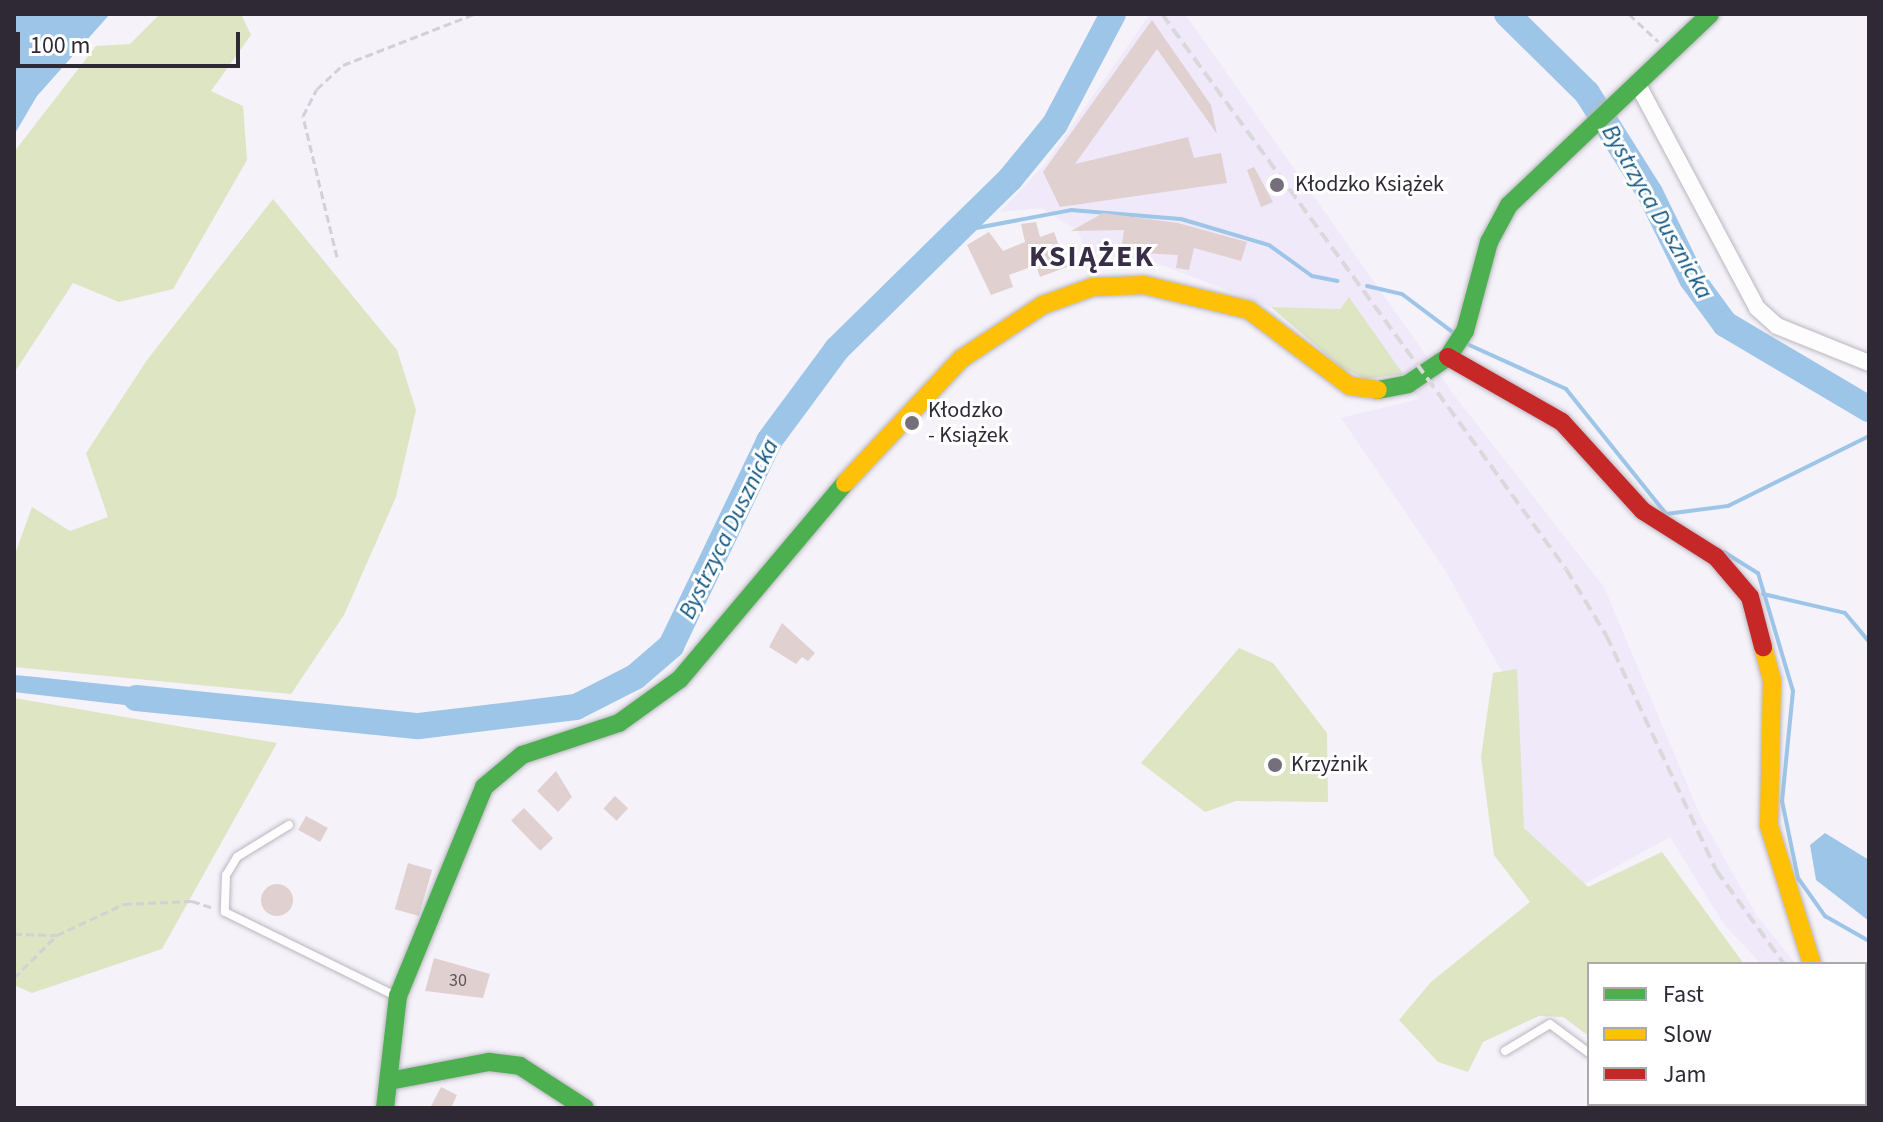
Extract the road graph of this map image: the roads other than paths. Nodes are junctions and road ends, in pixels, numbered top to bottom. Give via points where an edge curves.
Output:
1 (1710, 14) edge
2 (1637, 83) junction
3 (1448, 357) junction
4 (1869, 363) edge
5 (289, 825) dead end
6 (1811, 962) edge
7 (398, 996) junction
8 (1505, 1051) dead end
9 (1587, 1052) edge
10 (389, 1081) junction
11 (385, 1108) edge
12 (585, 1108) edge

1 - 2 street
2 - 3 street via 1499,219 1465,331
2 - 4 street via 1757,308 1777,326
3 - 6 street via 1562,422 1643,511 1716,557 1750,597 1772,680 1769,826
3 - 7 street via 1408,384 1367,392 1332,377 1249,310 1144,285 1093,287 1009,323 902,416 680,679 619,723 522,755 498,771 472,806
5 - 7 lane via 237,857 226,875 225,912 361,985
7 - 10 street
8 - 9 lane via 1550,1024
10 - 11 street
10 - 12 street via 489,1062 520,1066

